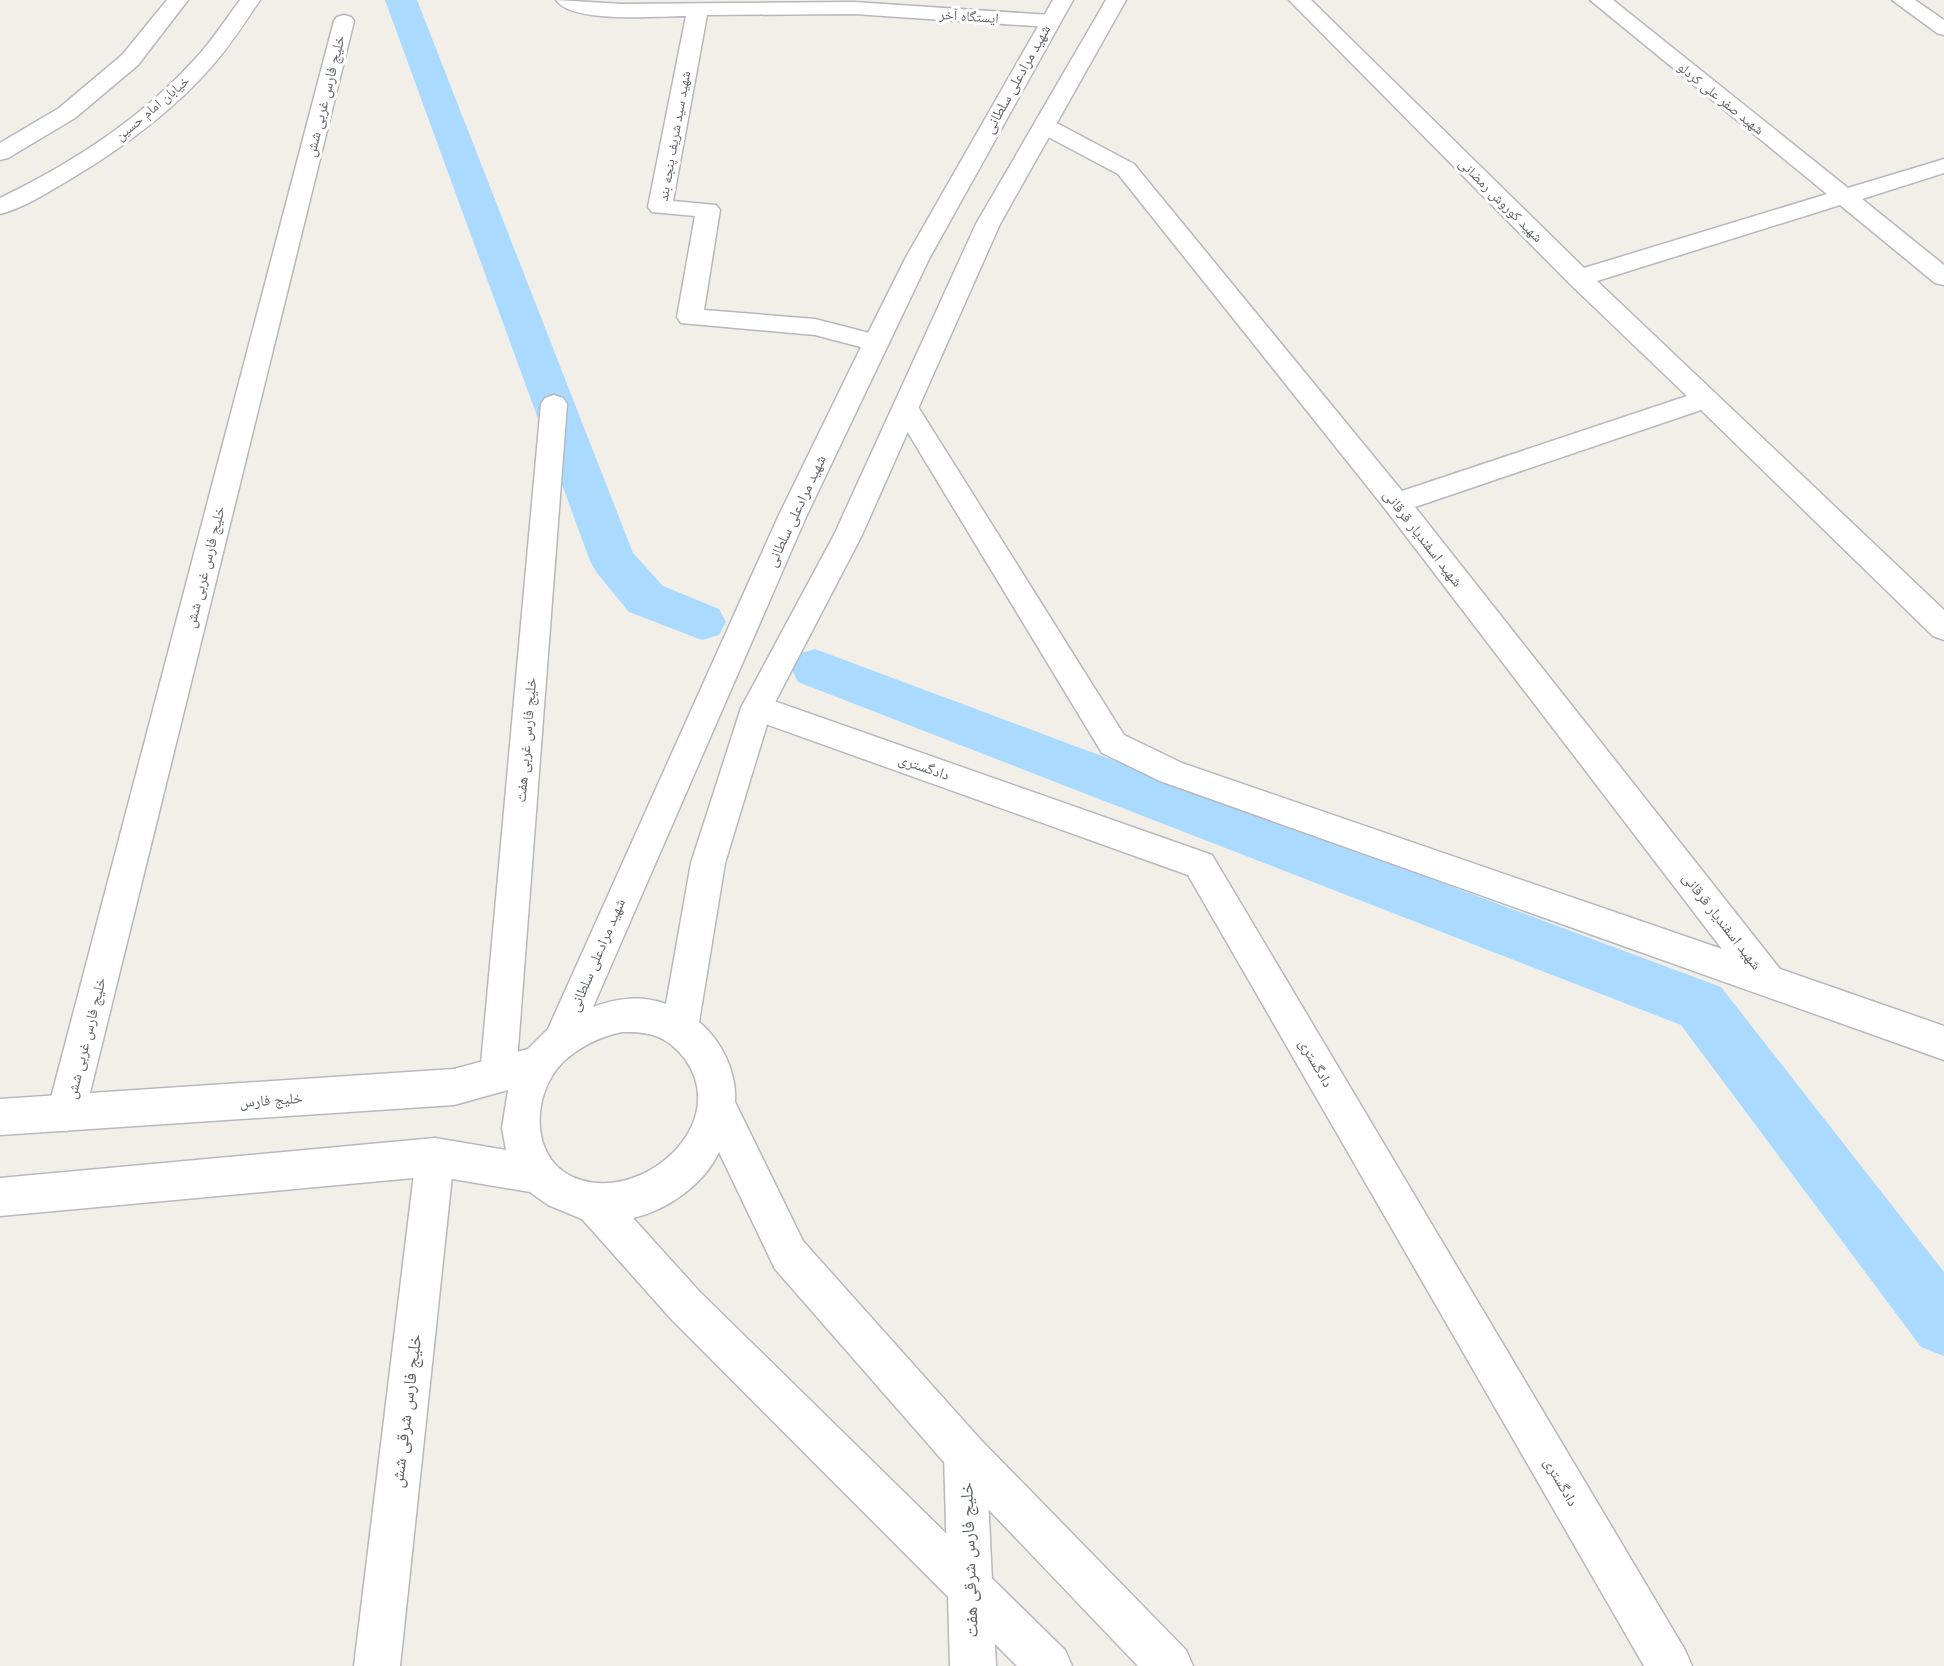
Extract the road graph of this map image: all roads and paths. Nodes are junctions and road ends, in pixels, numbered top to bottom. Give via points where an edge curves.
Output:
1 (178, 0) edge
2 (250, 0) edge
3 (566, 0) edge
4 (1116, 0) edge
5 (1299, 0) edge
6 (1600, 0) edge
7 (1902, 0) edge
8 (854, 4) edge
9 (698, 9) junction
10 (1072, 19) edge
11 (344, 21) dead end
12 (1944, 29) edge
13 (1045, 126) junction
14 (0, 153) edge
15 (1944, 166) edge
16 (1842, 197) junction
17 (0, 207) edge
18 (953, 242) junction
19 (1944, 277) edge
20 (1579, 278) junction
21 (876, 343) junction
22 (1706, 399) junction
23 (554, 404) dead end
24 (906, 408) junction
25 (1396, 503) junction
26 (1944, 628) edge
27 (715, 690) junction
28 (757, 708) junction
29 (1770, 984) junction
30 (680, 1028) junction
31 (1944, 1043) edge
32 (550, 1052) junction
33 (498, 1075) junction
34 (717, 1106) junction
35 (66, 1113) junction
36 (0, 1117) edge
37 (435, 1156) junction
38 (538, 1174) junction
39 (0, 1197) edge
40 (594, 1204) junction
41 (965, 1454) junction
42 (971, 1586) junction
43 (377, 1666) edge
44 (973, 1666) edge
45 (1049, 1666) edge
46 (1170, 1666) edge
47 (1669, 1666) edge

1 - 14 street via 130,60 67,113
2 - 17 street, خیابان امام حسین via 198,69 127,132
3 - 9 street, ایستگاه آخر via 579,7
4 - 10 street, شهید مرادعلی سلطانی
5 - 20 street, شهید کوروش رمضانی
6 - 16 street, شهید صفر علی کردلو
7 - 12 street
8 - 9 street, ایستگاه آخر
8 - 10 street, ایستگاه آخر
9 - 21 street, شهید سید شریف پنجه بند via 660,207 708,210 690,317 815,327
10 - 13 street, شهید مرادعلی سلطانی
10 - 18 street, شهید مرادعلی سلطانی
11 - 35 street, خلیج فارس غربی شش
13 - 18 street, شهید مرادعلی سلطانی via 988,224
13 - 25 street, شهید اسفندیار قرقانی via 1126,169
15 - 16 street
16 - 19 street, شهید صفر علی کردلو
16 - 20 street
18 - 21 street, شهید مرادعلی سلطانی
18 - 24 street, شهید مرادعلی سلطانی
20 - 22 street, شهید کوروش رمضانی
21 - 27 street, شهید مرادعلی سلطانی
22 - 25 street
22 - 26 street, شهید کوروش رمضانی
23 - 33 street, خلیج فارس غربی هفت
24 - 28 street, شهید مرادعلی سلطانی via 849,535
24 - 29 street via 1113,744 1171,772
25 - 29 street, شهید اسفندیار قرقانی
27 - 28 street, دادگستری
27 - 32 street, شهید مرادعلی سلطانی
28 - 30 street, شهید مرادعلی سلطانی via 708,863
28 - 47 street, دادگستری via 1200,865
29 - 31 street
30 - 32 street via 653,1016 622,1015 590,1023
30 - 34 street via 702,1048 715,1075
32 - 33 street, خلیج فارس
32 - 38 street via 525,1091 520,1121 524,1150
33 - 35 street, خلیج فارس via 454,1087
34 - 40 street via 709,1137 689,1166 661,1189 628,1202
34 - 41 street via 789,1255
35 - 36 street, خلیج فارس
37 - 38 street
37 - 39 street
37 - 43 street, خلیج فارس شرقی شش
38 - 40 street via 562,1195
40 - 42 street via 686,1306
41 - 42 street, خلیج فارس شرقی هفت
41 - 46 street
42 - 44 street, خلیج فارس شرقی هفت
42 - 45 street

